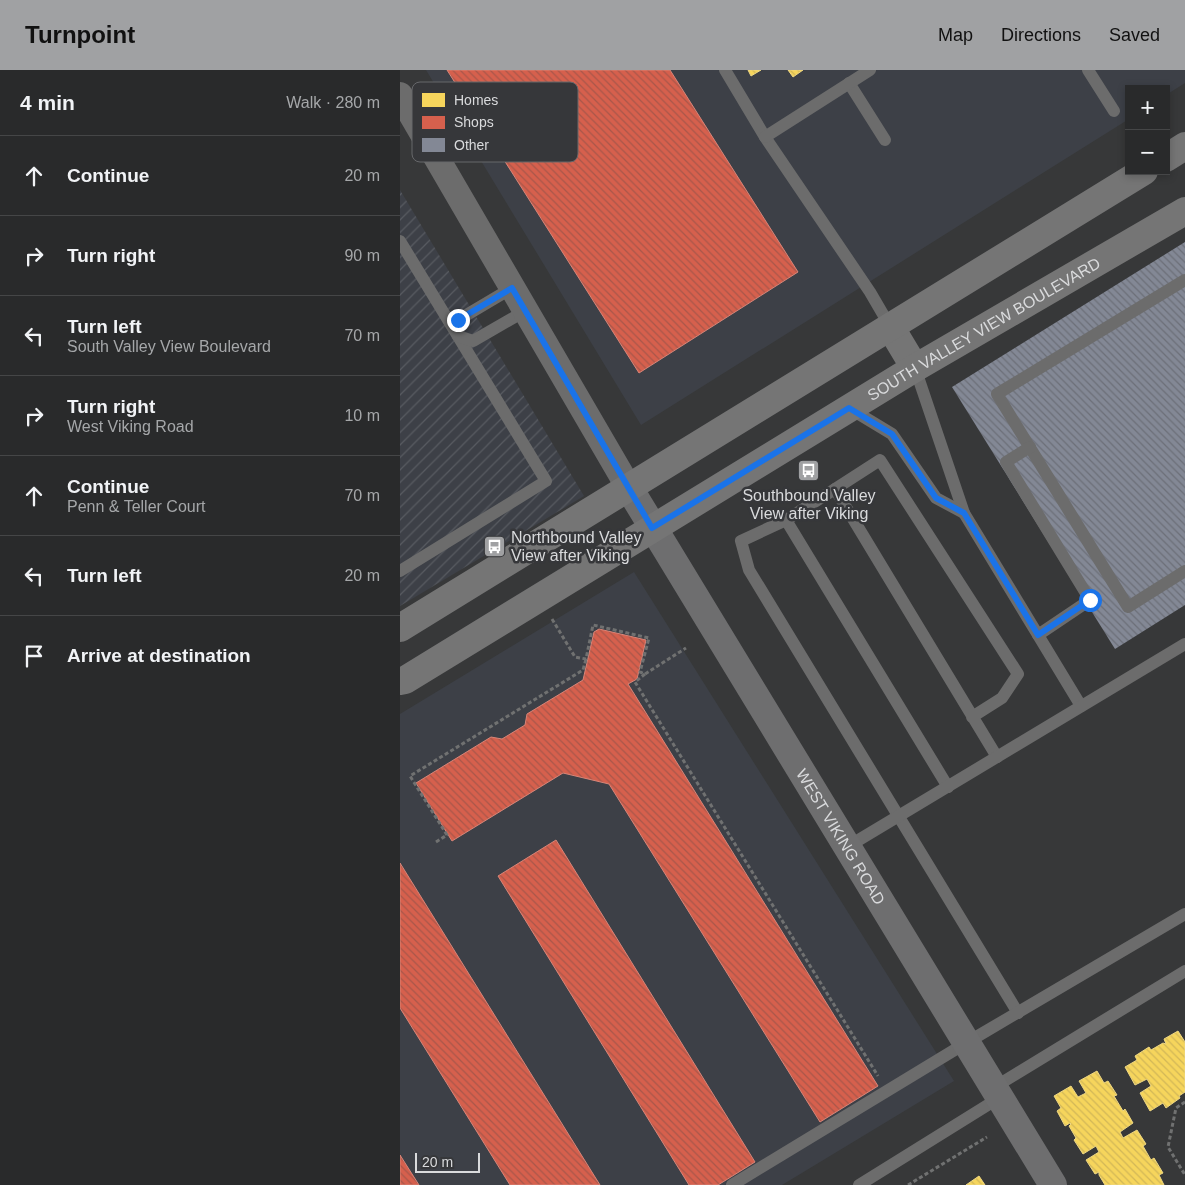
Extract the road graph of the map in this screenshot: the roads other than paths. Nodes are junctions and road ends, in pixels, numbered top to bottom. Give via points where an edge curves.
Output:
1 (725, 70) edge
2 (870, 70) edge
3 (1088, 70) edge
4 (849, 83) junction
5 (400, 95) edge
6 (1114, 111) dead end
7 (412, 116) edge
8 (765, 137) junction
9 (885, 140) dead end
10 (1185, 146) edge
11 (1170, 155) edge
12 (439, 162) edge
13 (1138, 175) edge
14 (1185, 211) edge
15 (401, 244) edge
16 (1185, 280) edge
17 (512, 288) junction
18 (525, 311) junction
19 (891, 328) junction
20 (458, 336) junction
21 (915, 368) junction
22 (849, 408) junction
23 (1030, 447) junction
24 (628, 488) junction
25 (835, 489) junction
26 (964, 513) junction
27 (786, 520) junction
28 (652, 528) junction
29 (1185, 571) edge
30 (400, 572) edge
31 (400, 628) edge
32 (1038, 635) junction
33 (1185, 644) edge
34 (400, 681) edge
35 (1081, 706) junction
36 (972, 717) junction
37 (997, 757) junction
38 (948, 787) junction
39 (898, 816) junction
40 (847, 847) junction
41 (1185, 914) edge
42 (1185, 971) edge
43 (1018, 1013) junction
44 (966, 1043) junction
45 (996, 1093) junction
46 (732, 1185) edge
47 (859, 1185) edge
48 (1052, 1185) edge

1 - 8 lane
2 - 4 lane
3 - 6 lane
4 - 8 lane
4 - 9 lane
5 - 7 street
8 - 19 lane
10 - 11 main road
12 - 17 street
13 - 19 main road
14 - 21 main road, SOUTH VALLEY VIEW BOULEVARD
15 - 20 lane
16 - 23 lane via 997,394
17 - 18 street
17 - 20 lane via 458,320
18 - 20 lane via 473,341
18 - 24 street
19 - 21 main road
19 - 24 main road
20 - 30 lane via 546,481
21 - 22 main road, SOUTH VALLEY VIEW BOULEVARD
21 - 26 lane
22 - 26 lane via 892,434 936,498
22 - 28 main road, SOUTH VALLEY VIEW BOULEVARD
23 - 29 lane via 1128,606
23 - 32 lane via 1006,462 1090,600
24 - 28 street, WEST VIKING ROAD
24 - 31 main road
25 - 27 lane
25 - 36 lane
25 - 36 lane via 880,460 1018,674 1002,698
26 - 32 lane
27 - 38 lane
27 - 39 lane via 741,541 749,570
28 - 34 main road, SOUTH VALLEY VIEW BOULEVARD
28 - 40 street, WEST VIKING ROAD
32 - 35 lane
33 - 35 lane
35 - 37 lane
36 - 37 lane
37 - 38 lane
38 - 39 lane
39 - 40 lane
39 - 43 lane
40 - 44 street, WEST VIKING ROAD
41 - 43 lane
42 - 45 lane
43 - 44 lane
44 - 45 street, WEST VIKING ROAD
44 - 46 lane
45 - 47 lane
45 - 48 street, WEST VIKING ROAD

